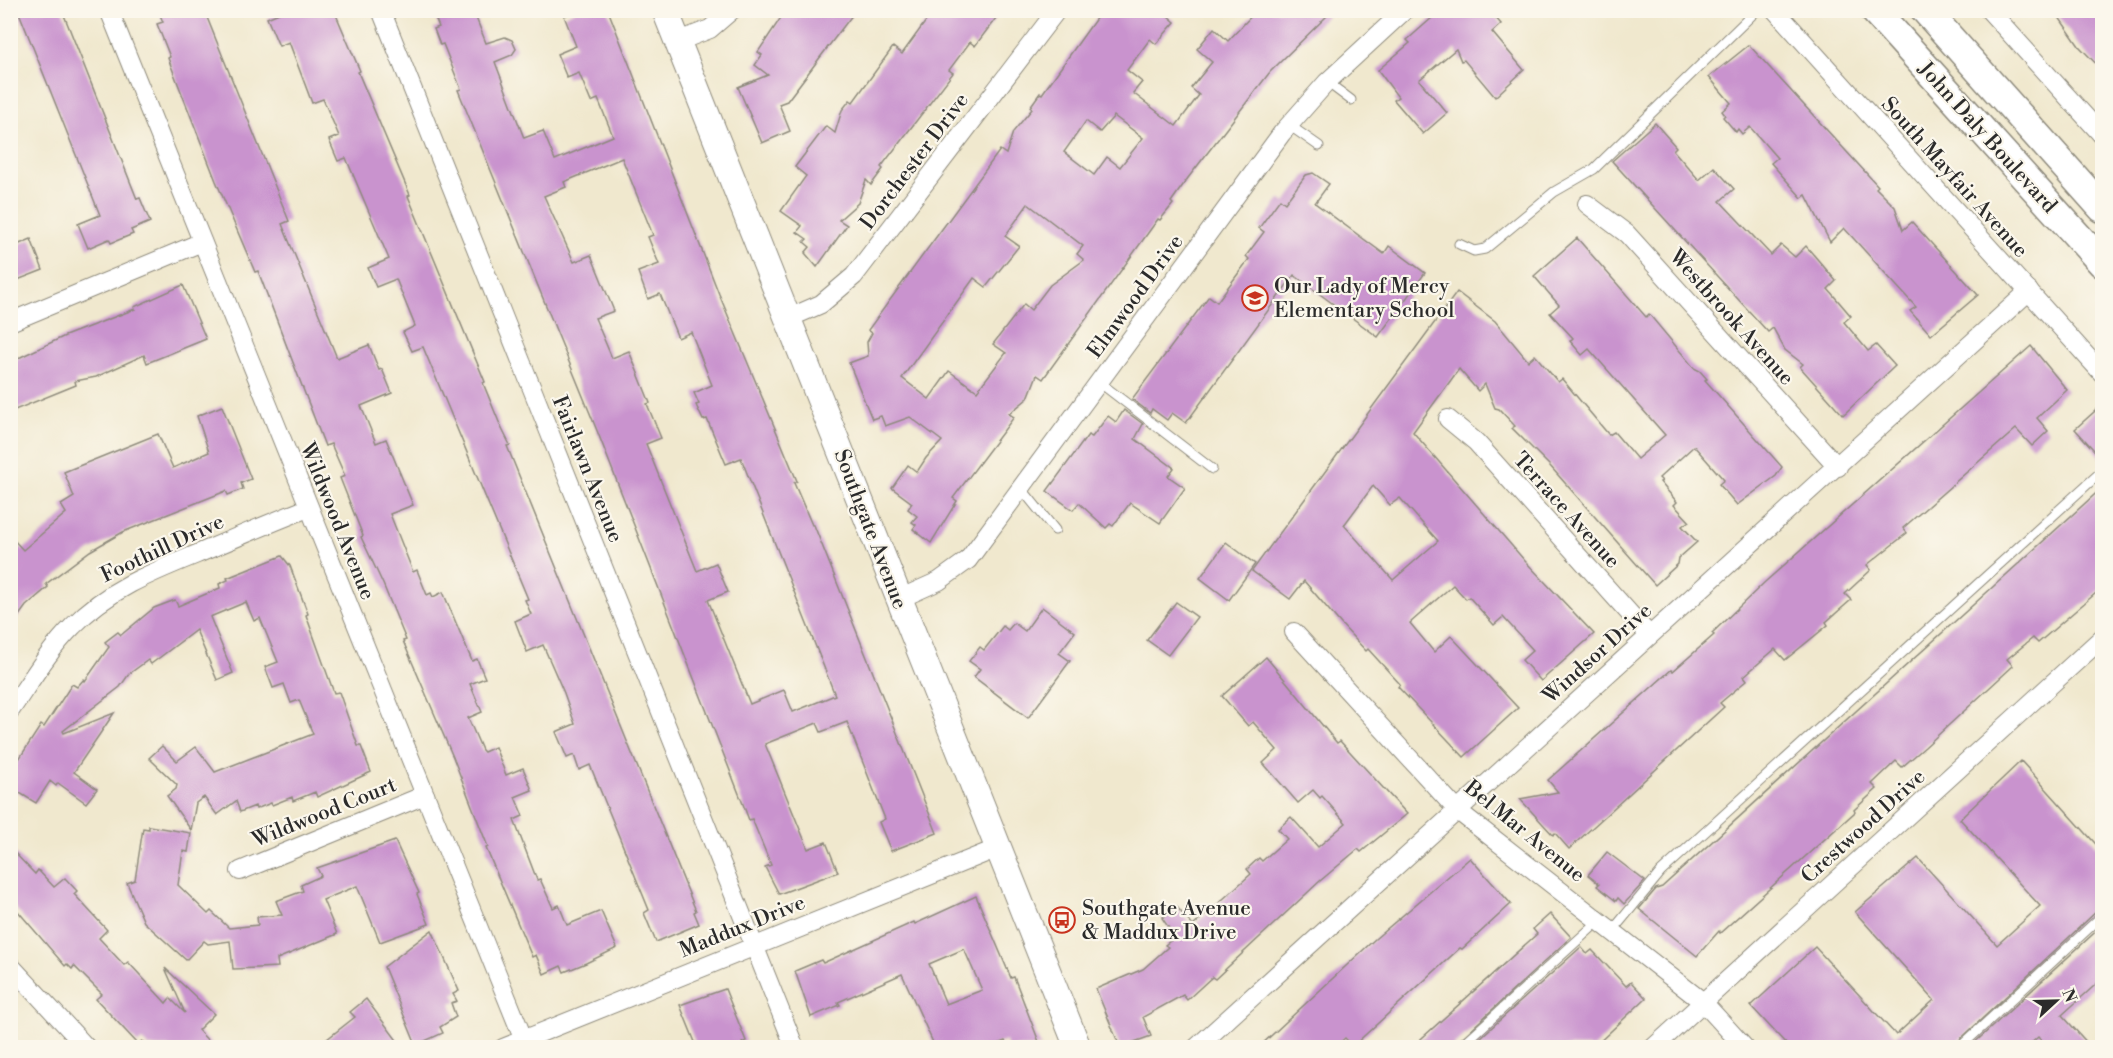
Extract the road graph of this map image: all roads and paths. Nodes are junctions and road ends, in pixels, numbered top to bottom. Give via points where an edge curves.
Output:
1 (108, 10) edge
2 (381, 10) edge
3 (665, 10) edge
4 (732, 10) edge
5 (1057, 10) edge
6 (1404, 10) edge
7 (1757, 10) edge
8 (1775, 10) edge
9 (1874, 10) edge
10 (1925, 10) edge
11 (1989, 10) edge
12 (679, 41) junction
13 (1327, 82) junction
14 (1351, 100) dead end
15 (1289, 124) junction
16 (2103, 135) edge
17 (1319, 146) dead end
18 (1587, 204) dead end
19 (2103, 208) edge
20 (202, 242) junction
21 (1459, 244) dead end
22 (2103, 263) edge
23 (2028, 291) junction
24 (789, 318) junction
25 (10, 322) edge
26 (2103, 373) edge
27 (1100, 382) junction
28 (1448, 419) dead end
29 (1838, 467) junction
30 (1212, 469) dead end
31 (2103, 471) edge
32 (1021, 488) junction
33 (308, 508) junction
34 (1055, 530) dead end
35 (899, 599) junction
36 (1294, 632) dead end
37 (1649, 635) junction
38 (2103, 638) edge
39 (10, 711) edge
40 (425, 795) junction
41 (1458, 811) junction
42 (998, 848) junction
43 (240, 871) dead end
44 (2103, 916) edge
45 (1607, 925) junction
46 (754, 945) junction
47 (10, 965) edge
48 (1702, 1002) junction
49 (525, 1043) edge
50 (87, 1047) edge
51 (503, 1047) edge
52 (795, 1047) edge
53 (1078, 1047) edge
54 (1196, 1047) edge
55 (1460, 1047) edge
56 (1653, 1047) edge
57 (1745, 1047) edge
58 (1959, 1047) edge

1 - 20 street, Wildwood Avenue
2 - 46 street, Fairlawn Avenue
3 - 12 street, Southgate Avenue
4 - 12 street via 710,29
5 - 24 street, Dorchester Drive via 855,276 821,304
6 - 13 street, Elmwood Drive
7 - 21 lane via 1594,169 1554,192 1485,249 1474,251
8 - 23 street, South Mayfair Avenue
9 - 22 main road, John Daly Boulevard
10 - 19 main road, John Daly Boulevard
11 - 16 street
12 - 24 street, Southgate Avenue
13 - 14 lane
13 - 15 street, Elmwood Drive
15 - 17 lane
15 - 27 street, Elmwood Drive
18 - 29 street, Westbrook Avenue via 1628,234
20 - 25 street
20 - 33 street, Wildwood Avenue
23 - 26 street, South Mayfair Avenue
23 - 29 street, Windsor Drive
24 - 35 street, Southgate Avenue
27 - 30 lane
27 - 32 street, Elmwood Drive
28 - 37 street, Terrace Avenue via 1476,442
29 - 37 street, Windsor Drive
31 - 45 lane
32 - 34 lane
32 - 35 street, Elmwood Drive via 968,560 939,581
33 - 39 street, Foothill Drive via 127,584 99,603 51,652
33 - 40 street, Wildwood Avenue
35 - 42 street, Southgate Avenue
36 - 41 street, Bel Mar Avenue
37 - 41 street, Windsor Drive
38 - 48 street, Crestwood Drive
40 - 43 street, Wildwood Court
40 - 49 street, Wildwood Avenue
41 - 45 street, Bel Mar Avenue
41 - 54 street, Windsor Drive
42 - 46 street, Maddux Drive
42 - 53 street, Southgate Avenue
44 - 58 lane
45 - 48 street, Bel Mar Avenue
45 - 55 lane
46 - 49 street, Maddux Drive
46 - 52 street, Fairlawn Avenue
47 - 50 street
48 - 56 street, Crestwood Drive
48 - 57 street, Bel Mar Avenue
49 - 51 street, Maddux Drive

